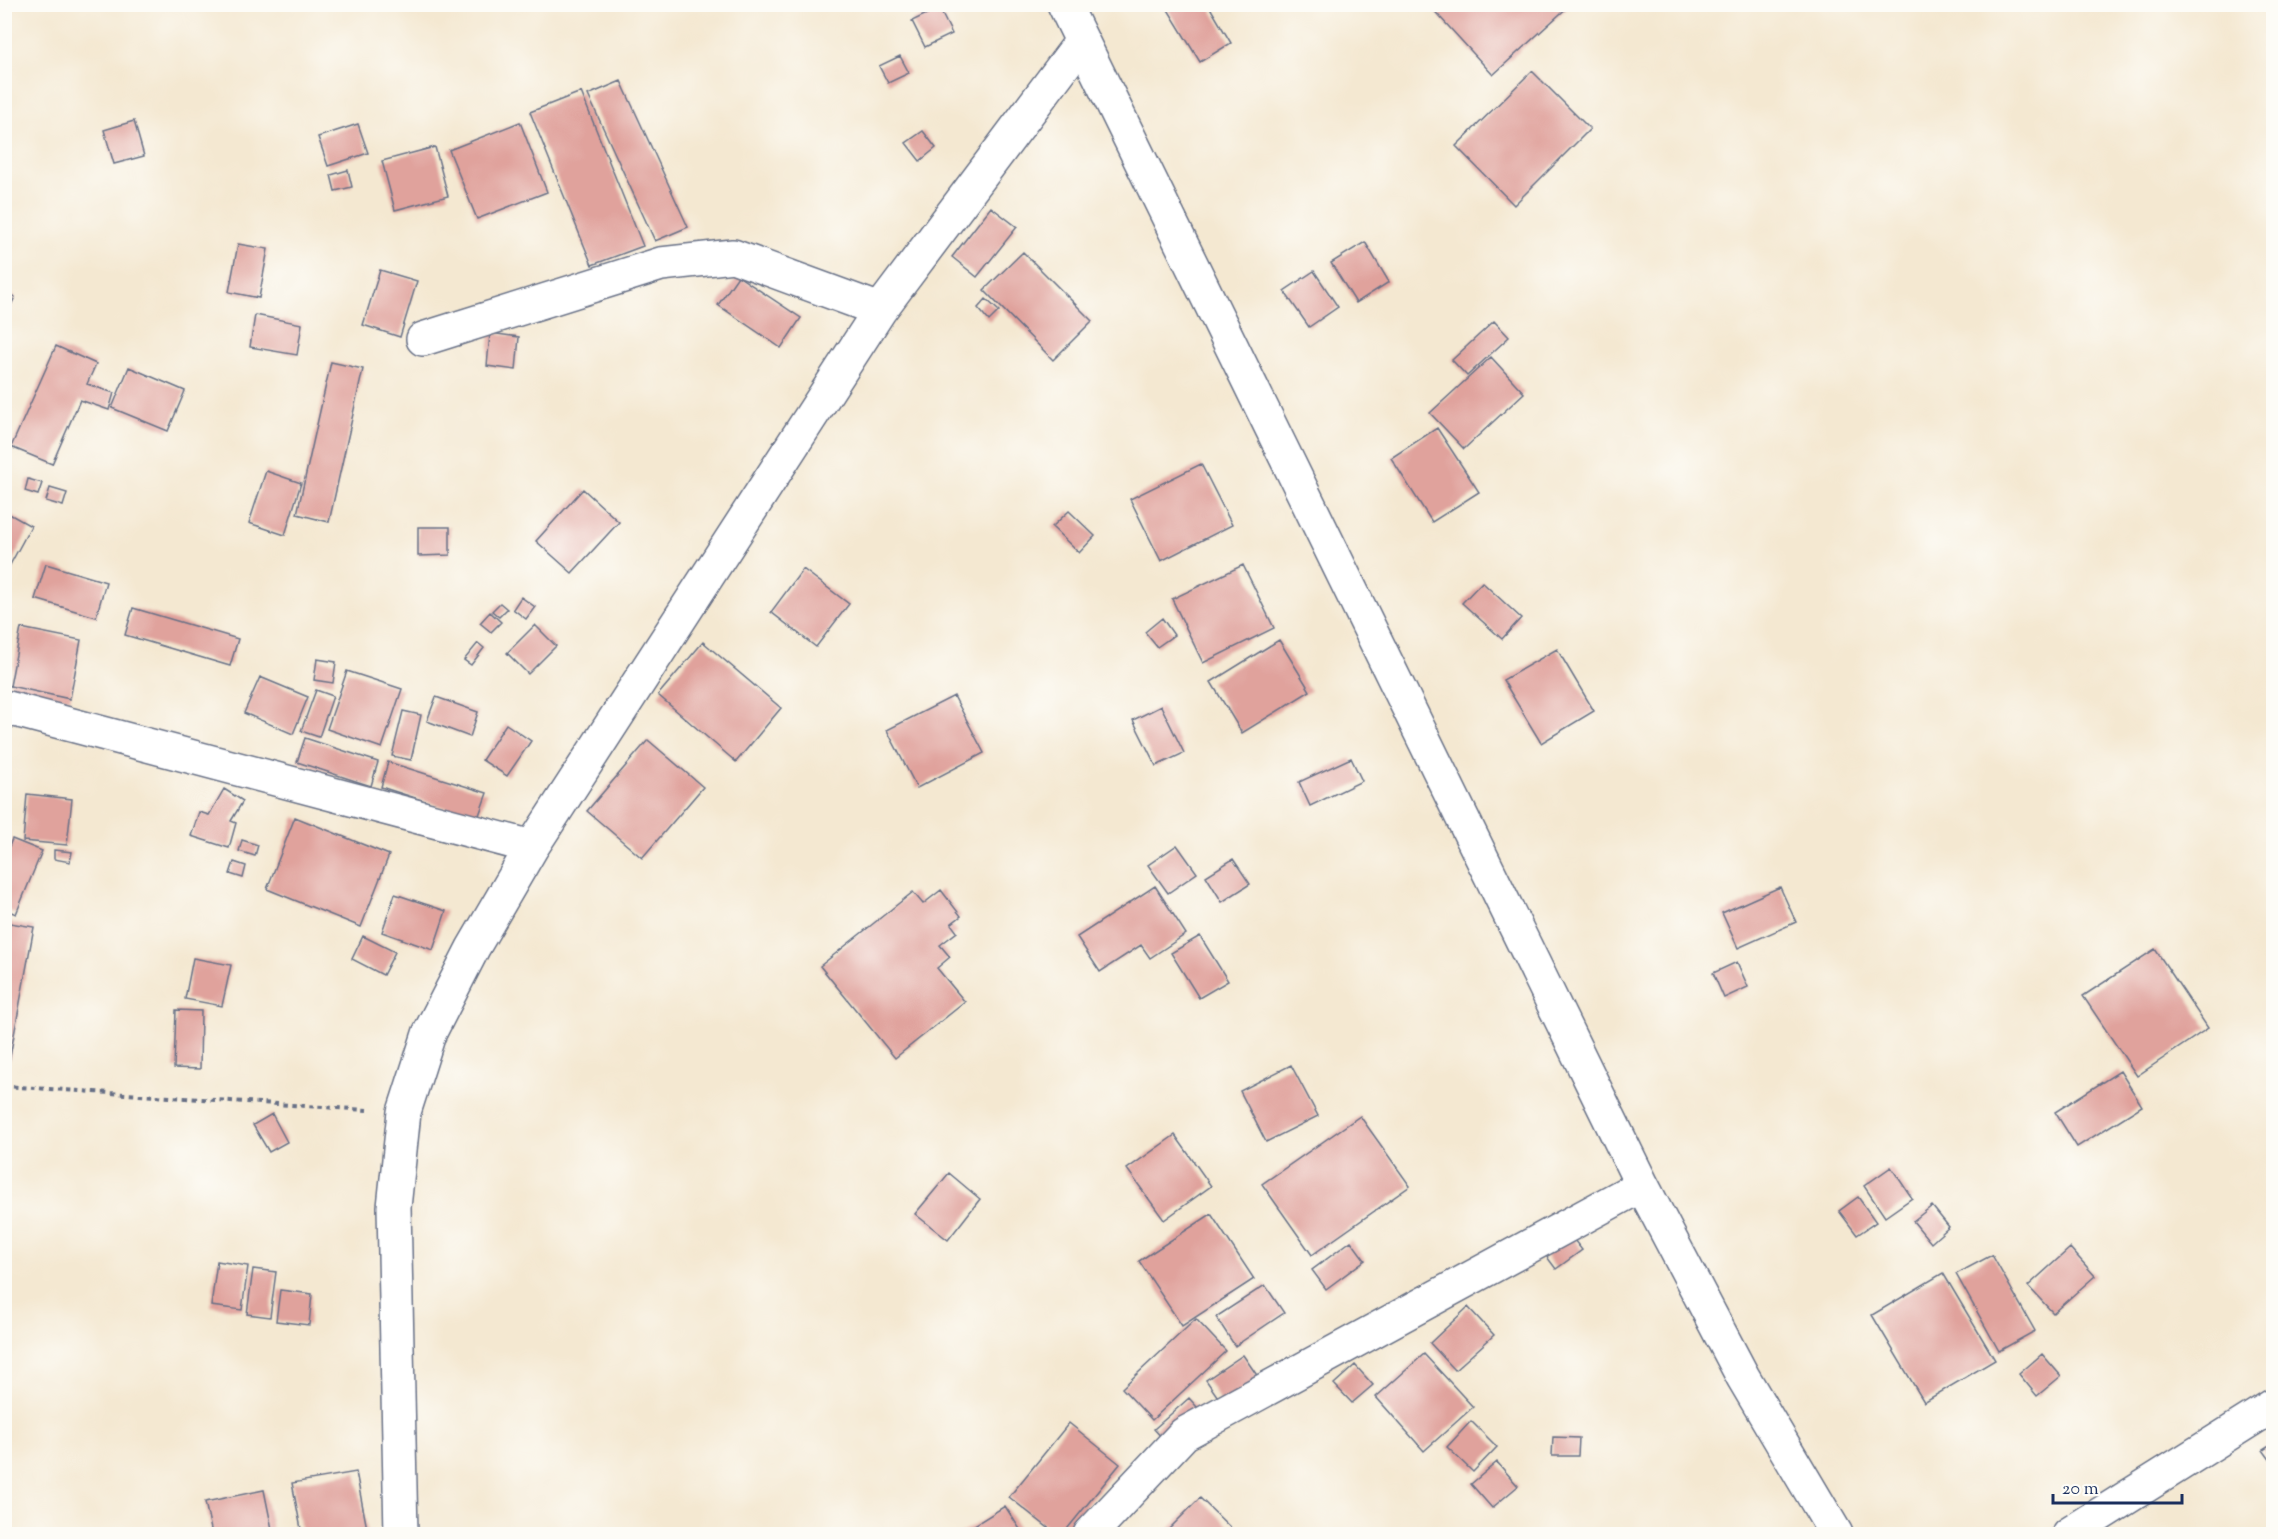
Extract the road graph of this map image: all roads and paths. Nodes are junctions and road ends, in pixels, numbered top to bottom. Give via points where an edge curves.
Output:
1 (1064, 4) edge
2 (1082, 41) junction
3 (880, 310) junction
4 (423, 339) dead end
5 (4, 707) edge
6 (532, 848) junction
7 (4, 1086) edge
8 (404, 1112) junction
9 (1642, 1185) junction
10 (2274, 1405) edge
11 (401, 1534) edge
12 (1090, 1534) edge
13 (1836, 1534) edge
14 (2069, 1534) edge

1 - 2 street
2 - 3 street
2 - 9 street
3 - 4 street via 733,256 660,264
3 - 6 street
5 - 6 street
6 - 8 street via 473,948 429,1034
7 - 8 path
8 - 11 street via 394,1206
9 - 12 street via 1184,1434
9 - 13 street via 1743,1377
10 - 14 street

